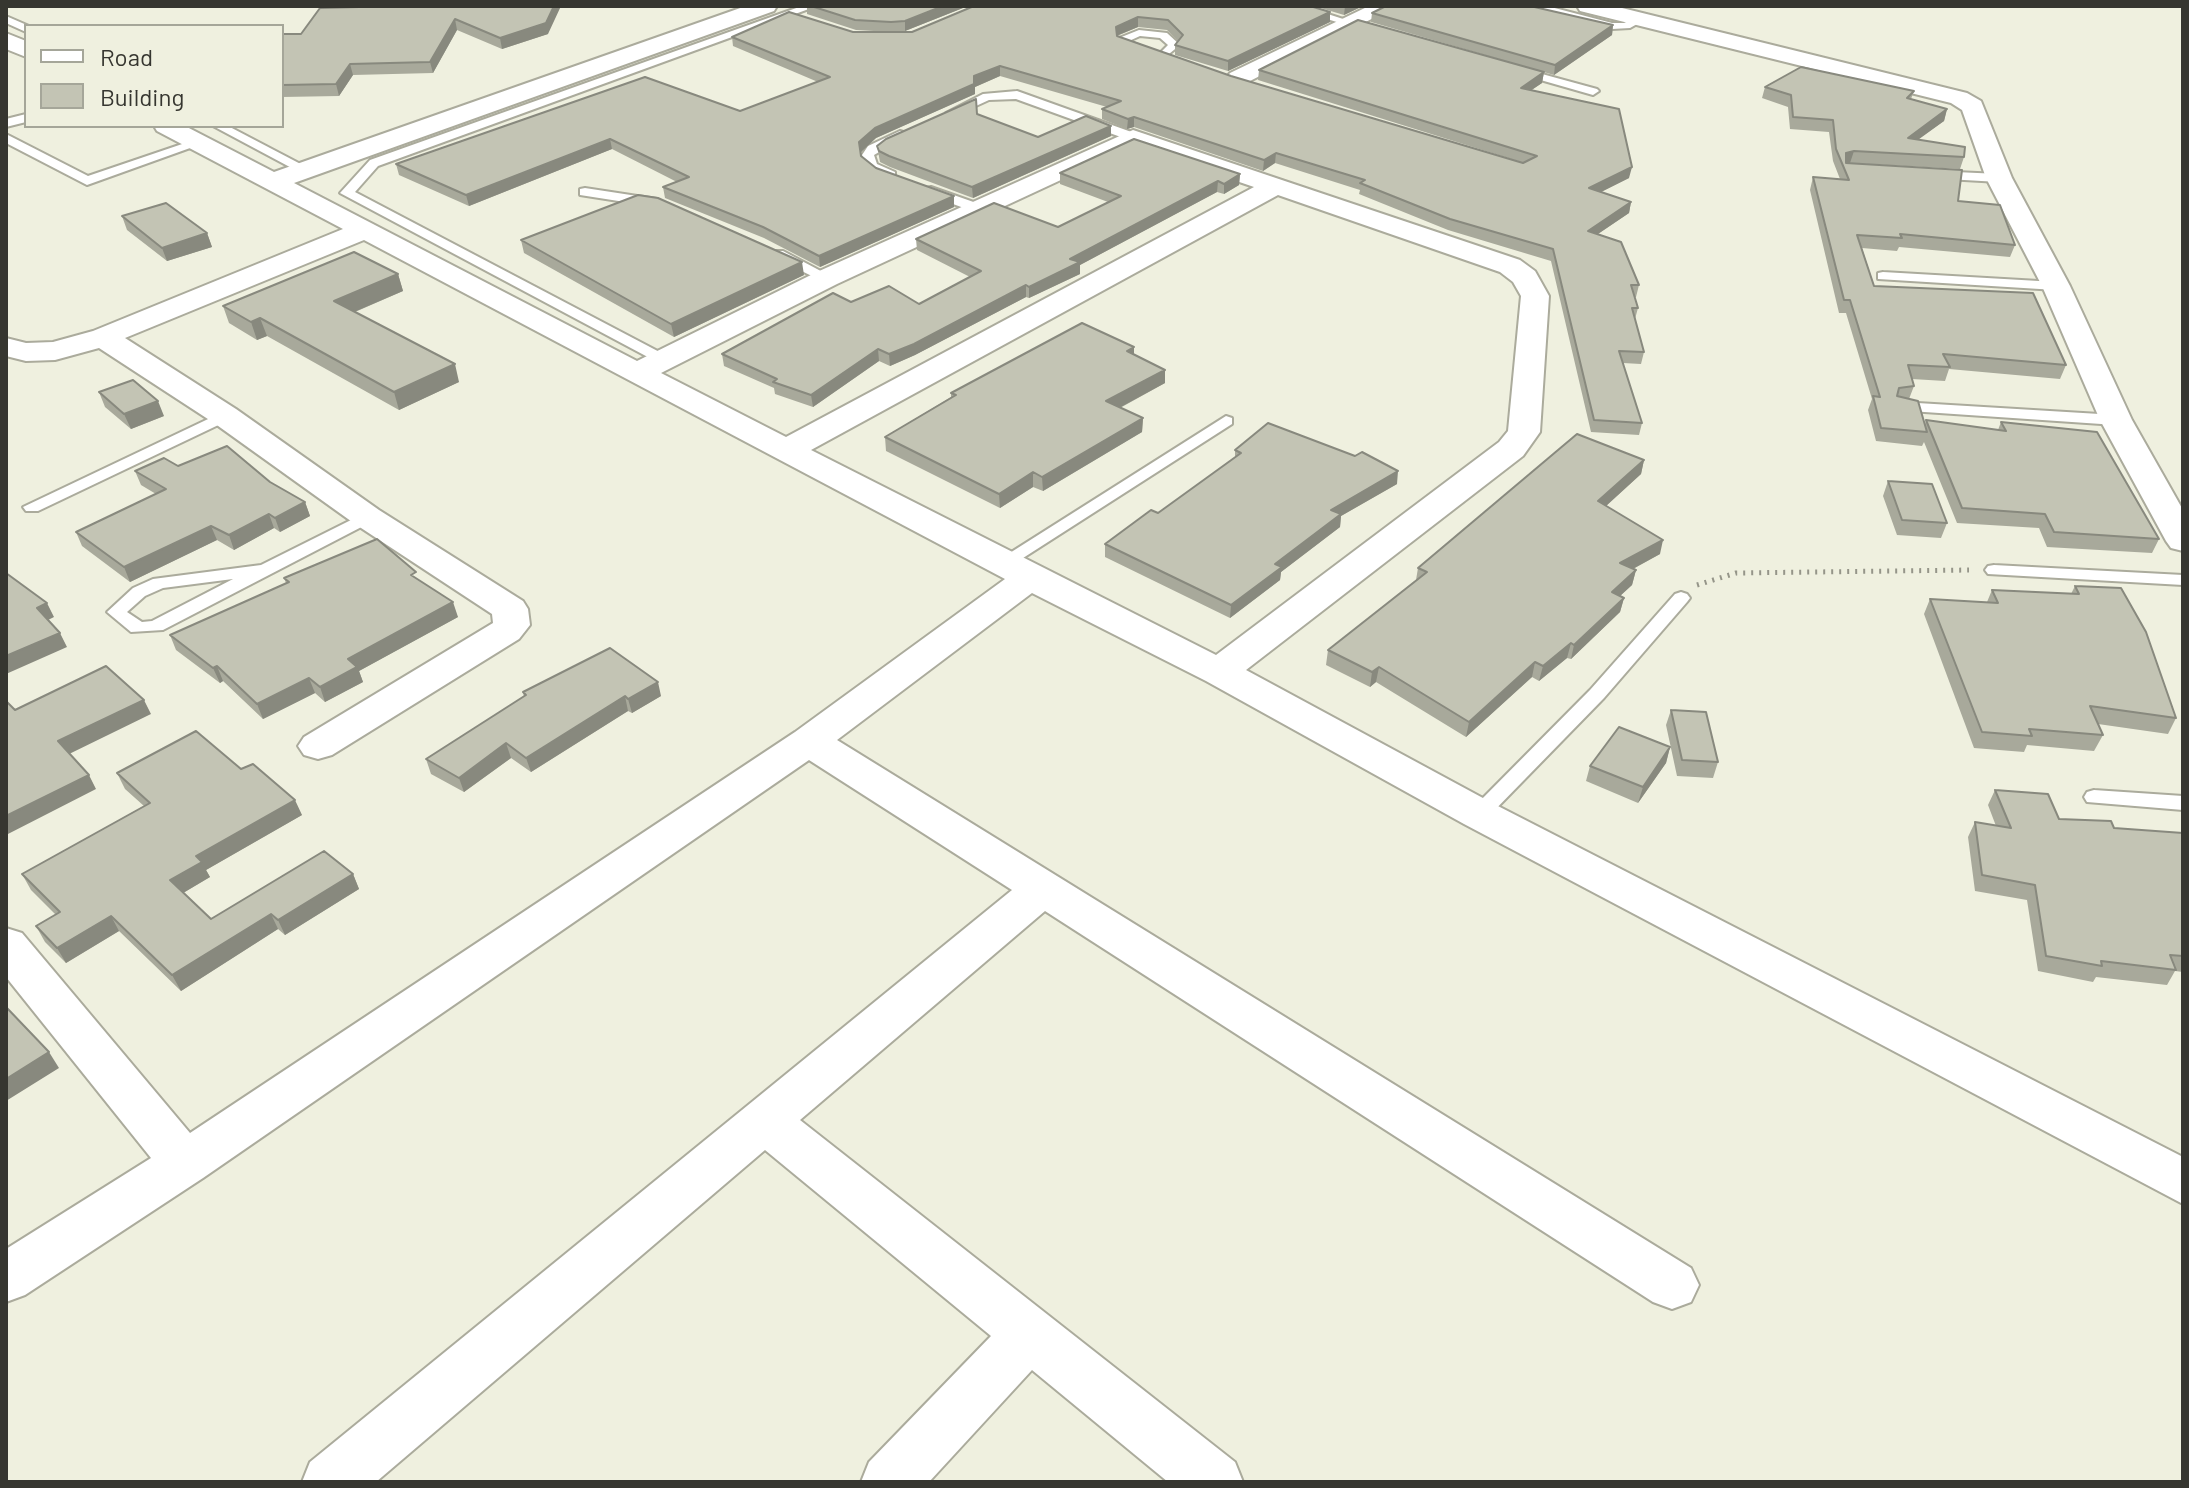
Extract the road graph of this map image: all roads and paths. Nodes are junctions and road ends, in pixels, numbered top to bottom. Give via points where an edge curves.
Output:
1 (812, 6) edge
2 (1291, 6) edge
3 (1386, 6) edge
4 (1534, 6) edge
5 (1588, 6) edge
6 (773, 9) edge
7 (6, 19) edge
8 (1641, 19) junction
9 (815, 23) edge
10 (1352, 24) junction
11 (24, 28) edge
12 (1382, 32) edge
13 (6, 40) edge
14 (24, 49) edge
15 (1164, 55) edge
16 (1179, 60) edge
17 (1503, 66) edge
18 (621, 67) junction
19 (646, 77) edge
20 (1238, 78) edge
21 (1593, 91) dead end
22 (933, 121) edge
23 (920, 127) edge
24 (194, 132) edge
25 (1133, 137) junction
26 (6, 138) edge
27 (306, 170) junction
28 (1925, 174) edge
29 (897, 178) edge
30 (1999, 178) junction
31 (271, 182) junction
32 (1275, 186) junction
33 (924, 188) edge
34 (585, 192) dead end
35 (977, 208) junction
36 (677, 210) edge
37 (365, 230) junction
38 (758, 244) edge
39 (1883, 276) dead end
40 (827, 278) junction
41 (2056, 286) junction
42 (103, 337) junction
43 (6, 347) edge
44 (650, 366) junction
45 (1901, 407) edge
46 (225, 416) junction
47 (2116, 420) junction
48 (1226, 421) dead end
49 (785, 451) junction
50 (32, 507) dead end
51 (367, 517) junction
52 (2183, 541) edge
53 (261, 570) junction
54 (1016, 570) junction
55 (1994, 570) joint
56 (2183, 580) edge
57 (1681, 598) joint
58 (1219, 672) junction
59 (809, 741) junction
60 (318, 746) dead end
61 (2094, 797) dead end
62 (2183, 803) edge
63 (1479, 814) junction
64 (1043, 889) junction
65 (6, 945) edge
66 (766, 1122) junction
67 (185, 1163) junction
68 (2183, 1182) edge
69 (6, 1278) edge
70 (1672, 1285) dead end
71 (1029, 1334) junction
72 (331, 1482) edge
73 (890, 1482) edge
74 (1214, 1482) edge

1 - 6 lane
2 - 10 lane
3 - 10 street
4 - 8 lane via 1612,26
5 - 8 street
6 - 9 lane
6 - 18 street
7 - 11 lane
8 - 30 street via 1959,98 1978,113
10 - 12 lane
10 - 20 street
13 - 14 street
15 - 16 lane
17 - 21 lane
18 - 19 lane
18 - 27 street
18 - 44 lane via 374,163 347,193
22 - 25 lane via 987,97 1017,95
23 - 29 lane via 868,155 871,166
24 - 26 lane via 87,181
24 - 27 lane
24 - 31 street
25 - 32 street
25 - 35 street
27 - 31 street
28 - 30 lane
30 - 41 street
31 - 37 street
32 - 49 street
32 - 58 street via 1510,266 1525,277 1535,296 1524,432 1511,449
33 - 35 lane
34 - 36 lane
35 - 40 street
37 - 42 street
37 - 44 street
38 - 40 lane
39 - 41 lane
40 - 44 street
41 - 47 street
42 - 43 street via 55,351
42 - 46 street
44 - 49 street
45 - 47 lane
46 - 50 lane
46 - 51 street
47 - 52 street
48 - 54 lane
49 - 54 street
51 - 53 lane
51 - 60 street via 508,607 512,625
53 - 53 lane via 156,626 138,628 116,612 159,583
54 - 58 street
54 - 59 street
55 - 56 lane
55 - 57 path via 1736,573 1693,587
57 - 63 lane via 1597,694
58 - 63 street
59 - 64 street
59 - 67 street
61 - 62 lane
63 - 68 street
64 - 66 street
64 - 70 street
65 - 67 street
66 - 71 street
66 - 72 street
67 - 69 street
71 - 73 street
71 - 74 street

